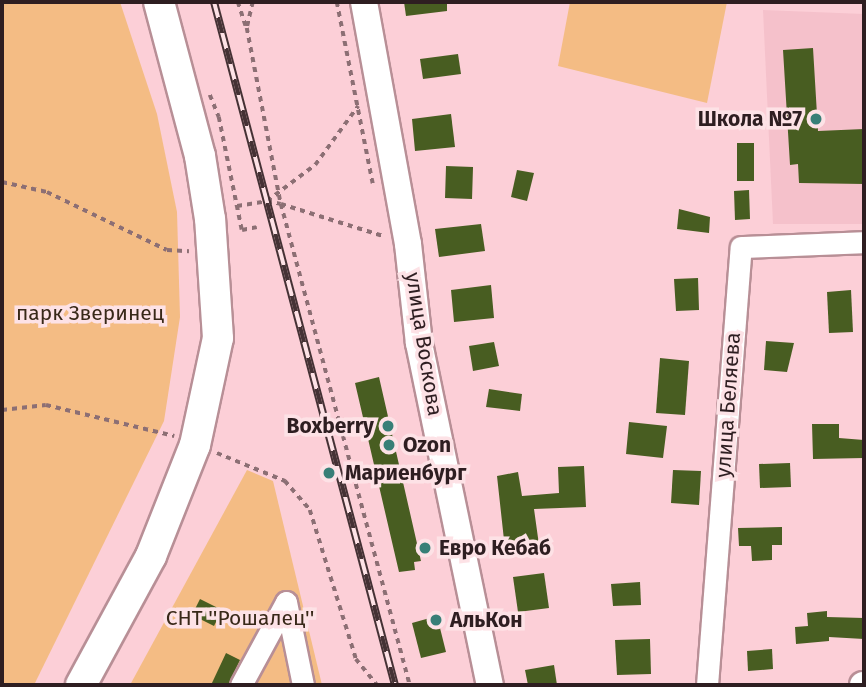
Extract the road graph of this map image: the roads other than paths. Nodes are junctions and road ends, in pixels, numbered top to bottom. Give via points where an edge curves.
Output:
1 (159, 2) edge
2 (364, 2) edge
3 (864, 242) edge
4 (81, 685) edge
5 (241, 685) edge
6 (303, 685) edge
7 (490, 685) edge
8 (707, 685) edge

1 - 4 main road via 200,156 218,338 195,444 151,556
2 - 7 street, улица Воскова via 408,244 419,342
3 - 8 street, улица Беляева via 741,247
5 - 6 street via 286,603

